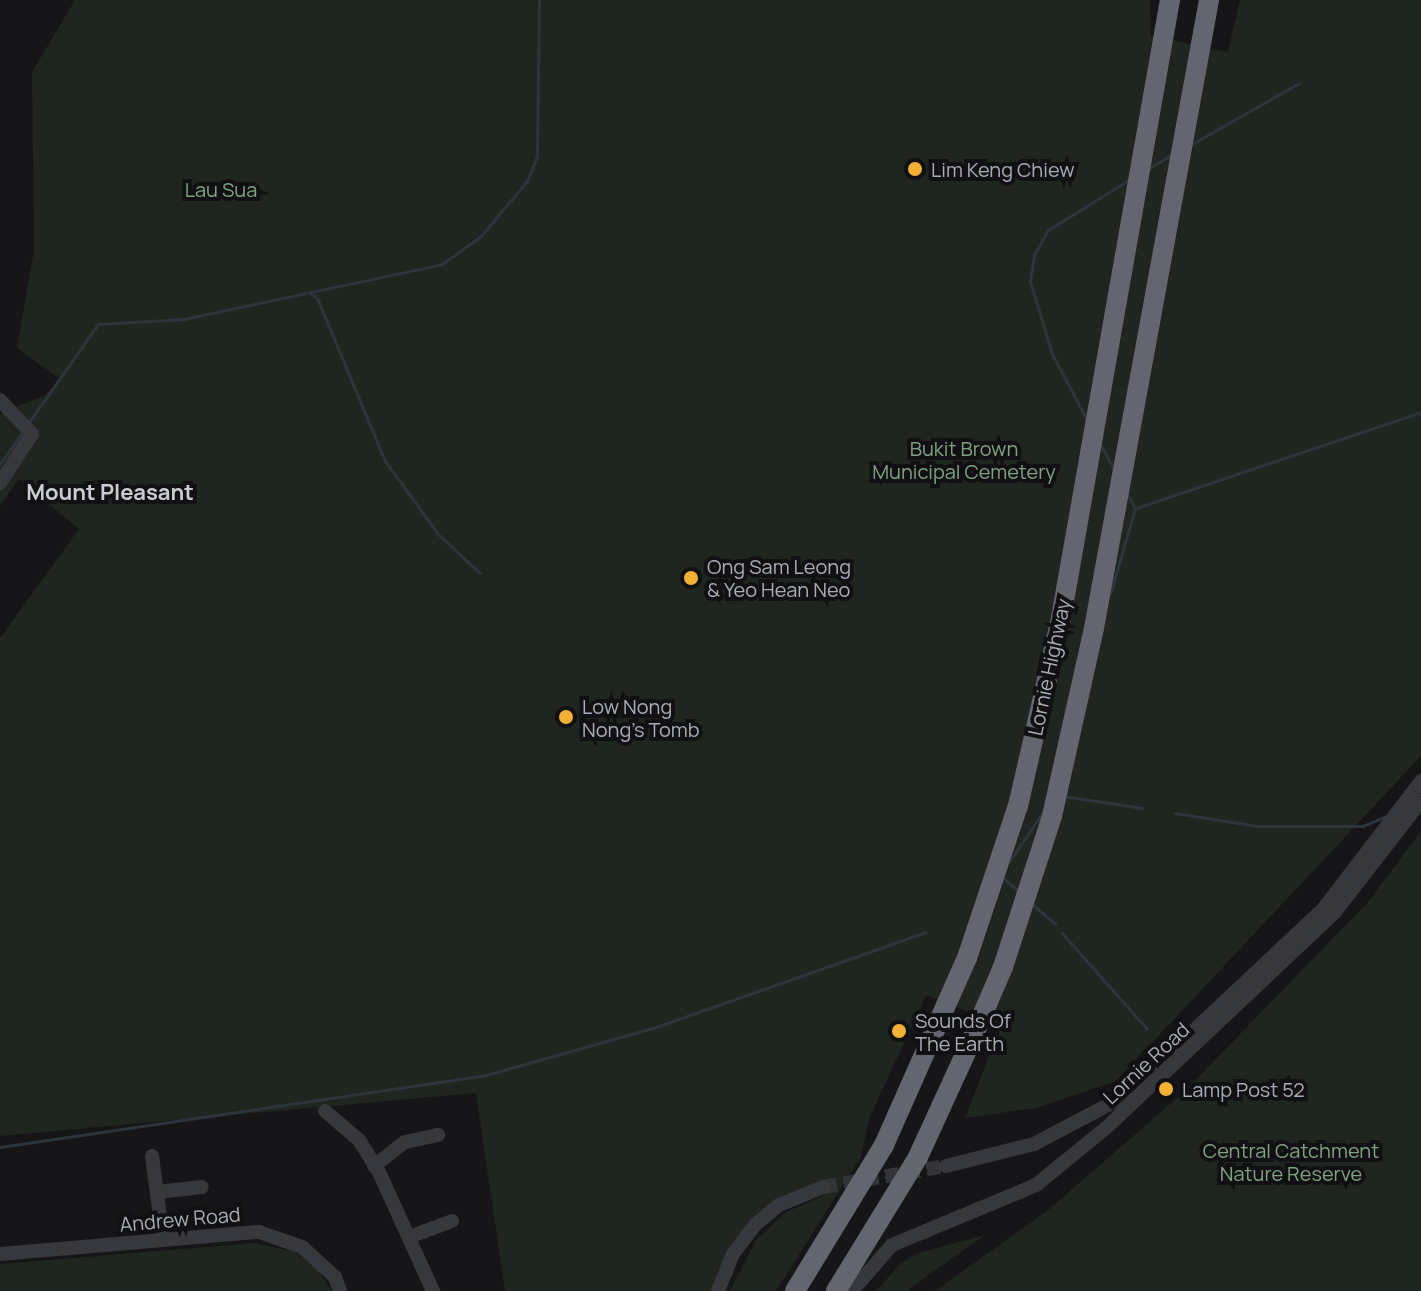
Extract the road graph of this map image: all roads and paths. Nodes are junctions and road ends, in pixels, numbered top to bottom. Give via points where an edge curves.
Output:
1 (1170, 0) edge
2 (1209, 0) edge
3 (1223, 0) edge
4 (1201, 51) junction
5 (0, 400) edge
6 (0, 483) edge
7 (1421, 781) edge
8 (1421, 801) edge
9 (325, 1111) dead end
10 (438, 1135) dead end
11 (152, 1156) dead end
12 (374, 1166) junction
13 (946, 1166) tunnel mouth
14 (202, 1187) dead end
15 (823, 1187) tunnel mouth
16 (157, 1192) junction
17 (452, 1221) dead end
18 (409, 1237) junction
19 (163, 1240) junction
20 (0, 1254) edge
21 (340, 1291) edge
22 (433, 1291) edge
23 (718, 1291) edge
24 (795, 1291) edge
25 (836, 1291) edge
26 (852, 1291) edge

1 - 24 highway, Lornie Highway via 1038,726 996,878 937,1028 857,1196
2 - 4 highway, Lornie Highway
3 - 4 highway
4 - 25 highway, Lornie Highway via 1072,735 1030,890 972,1039 918,1157
5 - 6 street via 31,438
7 - 13 street, Lornie Road via 1324,908 1140,1082 1104,1110 1057,1135
8 - 26 street, Lornie Road via 1335,912 1073,1157 1006,1201 892,1245
9 - 12 street via 359,1140
10 - 12 street via 405,1142
11 - 16 street
12 - 18 street
14 - 16 street
15 - 23 street via 779,1205 755,1225 733,1254
16 - 19 street
17 - 18 street
18 - 22 street
19 - 20 street, Andrew Road
19 - 21 street, Andrew Road via 259,1232 282,1237 320,1262

